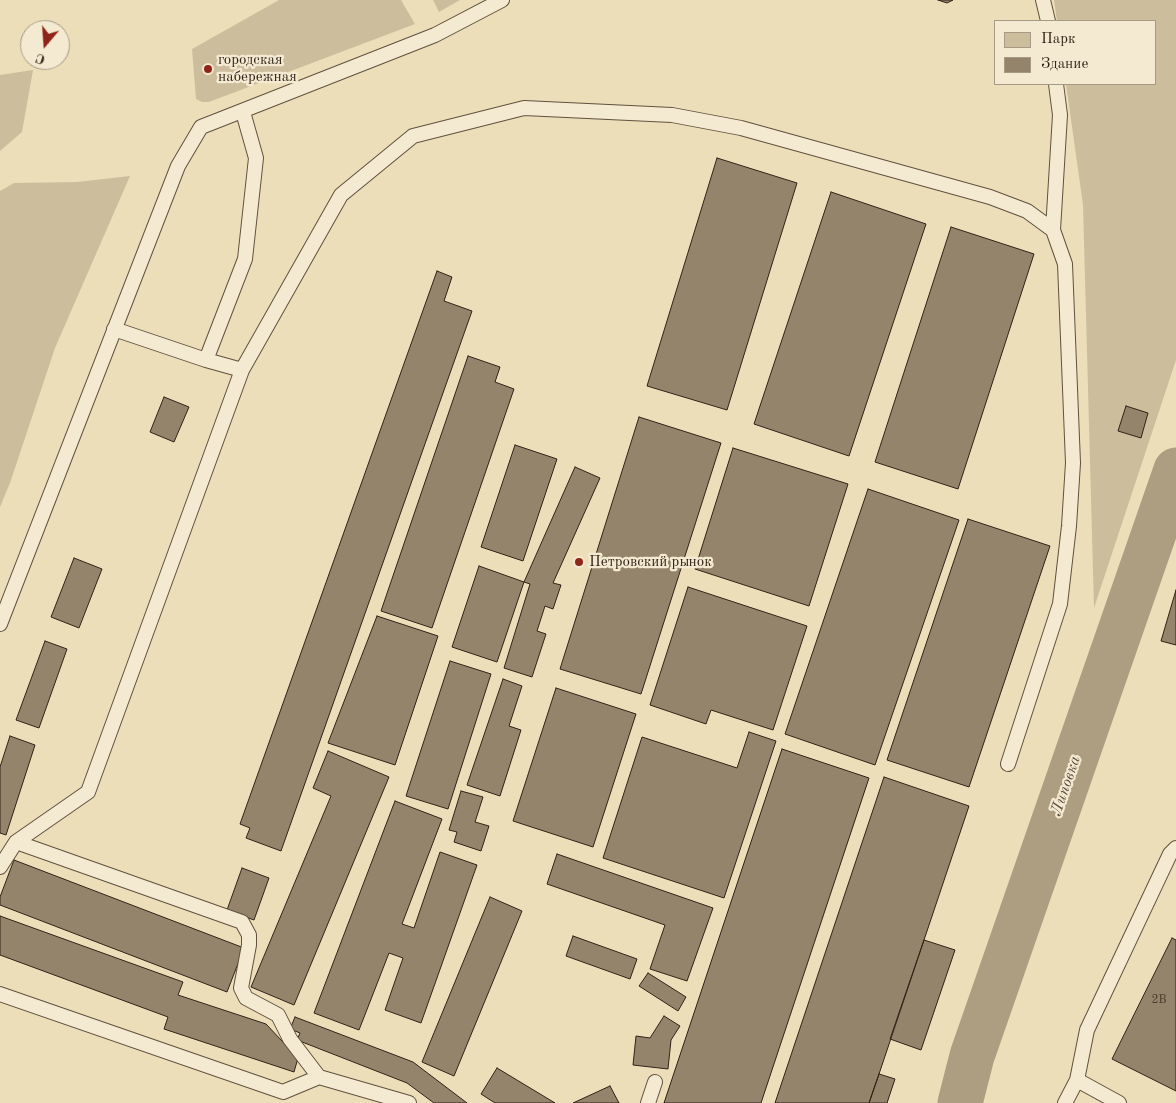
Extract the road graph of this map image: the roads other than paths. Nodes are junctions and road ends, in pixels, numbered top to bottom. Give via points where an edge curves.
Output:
1 (502, 0) edge
2 (1043, 0) edge
3 (1048, 20) edge
4 (1056, 85) edge
5 (243, 112) junction
6 (1053, 230) junction
7 (114, 329) junction
8 (206, 360) junction
9 (242, 370) junction
10 (0, 624) edge
11 (1008, 764) dead end
12 (16, 842) junction
13 (1176, 848) edge
14 (0, 867) edge
15 (0, 994) edge
16 (320, 1077) junction
17 (1077, 1080) junction
18 (655, 1082) dead end
19 (409, 1103) edge
20 (648, 1103) edge
21 (1065, 1103) edge
22 (1119, 1103) edge

1 - 5 lane via 436,35
2 - 3 lane
4 - 6 lane via 1060,115
5 - 7 lane via 201,128 178,166
5 - 8 lane via 256,158 245,259
6 - 9 lane via 1027,211 990,197 741,128 672,115 524,108 413,136 342,196
6 - 11 lane via 1065,264 1073,463 1069,526 1060,604
7 - 8 lane
7 - 10 lane
8 - 9 lane
9 - 12 lane via 88,792
12 - 14 lane
12 - 16 lane via 242,922 250,945 241,988 246,998 278,1015 290,1039
13 - 17 lane via 1170,854 1087,1030
15 - 16 lane via 283,1092
16 - 19 lane
17 - 21 lane
17 - 22 lane
18 - 20 lane

